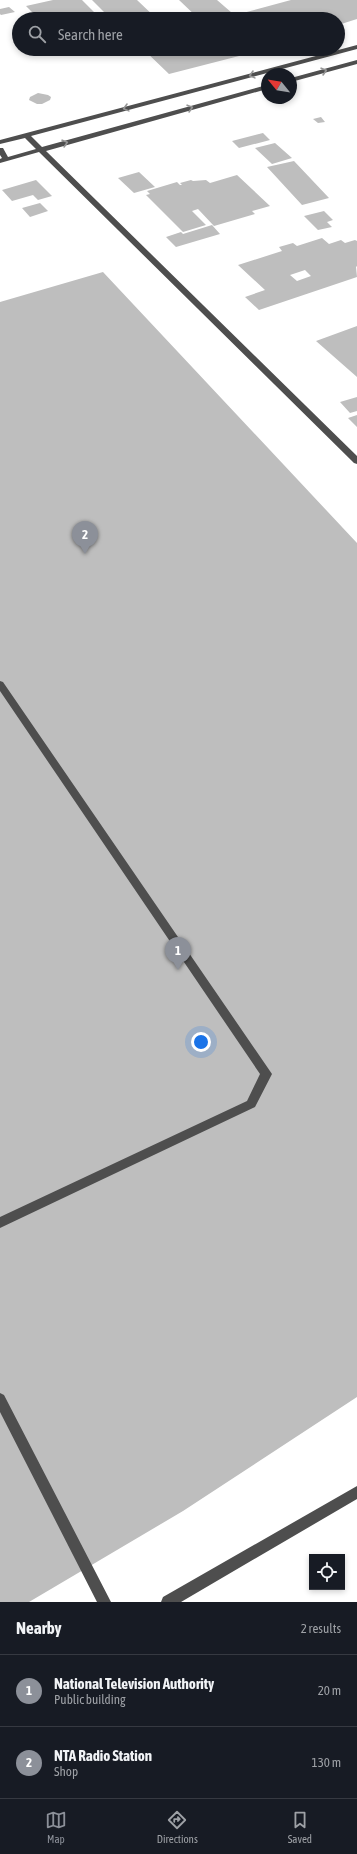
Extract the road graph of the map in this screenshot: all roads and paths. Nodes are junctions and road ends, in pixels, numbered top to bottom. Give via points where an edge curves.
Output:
1 (357, 46) edge
2 (345, 49) edge
3 (320, 56) edge
4 (357, 62) edge
5 (297, 78) edge
6 (261, 89) edge
7 (26, 135) junction
8 (0, 142) edge
9 (0, 150) edge
10 (42, 150) junction
11 (3, 160) edge
12 (357, 461) edge
13 (0, 684) edge
14 (0, 1223) edge
15 (0, 1398) edge
16 (357, 1492) edge
17 (104, 1602) edge
18 (168, 1602) edge

1 -> 2 street
3 -> 7 street
5 -> 4 street
10 -> 6 street
7 - 8 street
7 - 10 street
9 - 11 street
10 - 11 street
10 - 12 street
13 - 14 street via 266,1074 251,1104
15 - 17 street
16 - 18 street

